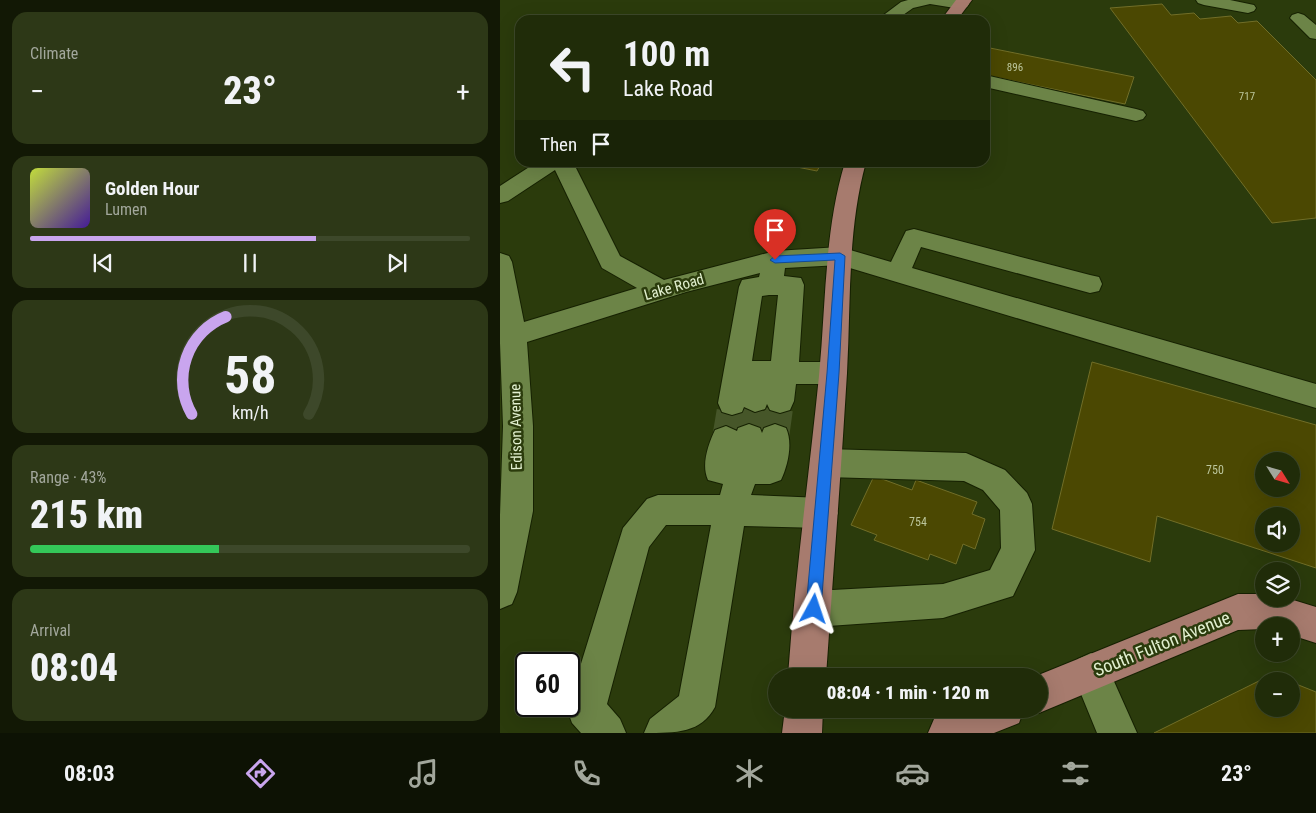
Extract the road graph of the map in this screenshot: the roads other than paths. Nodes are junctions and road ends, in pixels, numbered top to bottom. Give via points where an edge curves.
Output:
1 (926, 0) edge
2 (933, 0) edge
3 (1204, 0) edge
4 (963, 2) edge
5 (1248, 8) dead end
6 (892, 15) edge
7 (954, 15) edge
8 (1316, 20) edge
9 (1316, 34) edge
10 (990, 82) edge
11 (1136, 115) dead end
12 (545, 167) edge
13 (564, 167) edge
14 (855, 167) edge
15 (500, 196) edge
16 (840, 256) junction
17 (775, 260) junction
18 (500, 267) edge
19 (898, 273) junction
20 (1090, 284) dead end
21 (769, 286) junction
22 (661, 290) junction
23 (513, 336) junction
24 (760, 373) junction
25 (833, 373) junction
26 (1316, 396) edge
27 (509, 429) edge
28 (826, 463) junction
29 (744, 470) junction
30 (730, 510) junction
31 (822, 513) junction
32 (508, 514) edge
33 (500, 592) edge
34 (814, 609) junction
35 (1316, 625) edge
36 (808, 668) edge
37 (1091, 672) junction
38 (1048, 690) edge
39 (803, 718) edge
40 (984, 718) edge
41 (606, 733) edge
42 (664, 733) edge
43 (802, 733) edge
44 (948, 733) edge
45 (1117, 733) edge

1 - 6 street via 907,5
2 - 4 street
3 - 5 street
4 - 7 main road
8 - 9 street via 1298,18
10 - 11 street
12 - 15 street
13 - 22 street via 611,262
14 - 16 main road via 841,229
16 - 17 street, Lake Road
16 - 19 street, Lake Road
16 - 25 main road
17 - 21 street
17 - 22 street, Lake Road
18 - 23 street, Edison Avenue
19 - 20 street via 914,237
19 - 26 street, Lake Road
21 - 24 street via 751,287
21 - 24 street via 792,285
22 - 23 street, Lake Road
23 - 27 street, Edison Avenue
24 - 24 street via 756,401
24 - 25 street
25 - 28 main road
27 - 32 street, Edison Avenue
28 - 31 main road
28 - 34 street via 966,467 994,480 1016,504 1018,550 1001,584 943,601
29 - 29 street via 719,470 750,438 770,470
29 - 30 street
30 - 31 street
30 - 41 street via 658,510 635,539 586,709
30 - 42 street via 696,707
31 - 34 main road
32 - 33 street, Edison Avenue
34 - 36 main road
35 - 37 main road, South Fulton Avenue via 1260,610 1238,612
37 - 38 main road, South Fulton Avenue
37 - 45 street
39 - 43 main road
40 - 44 main road

